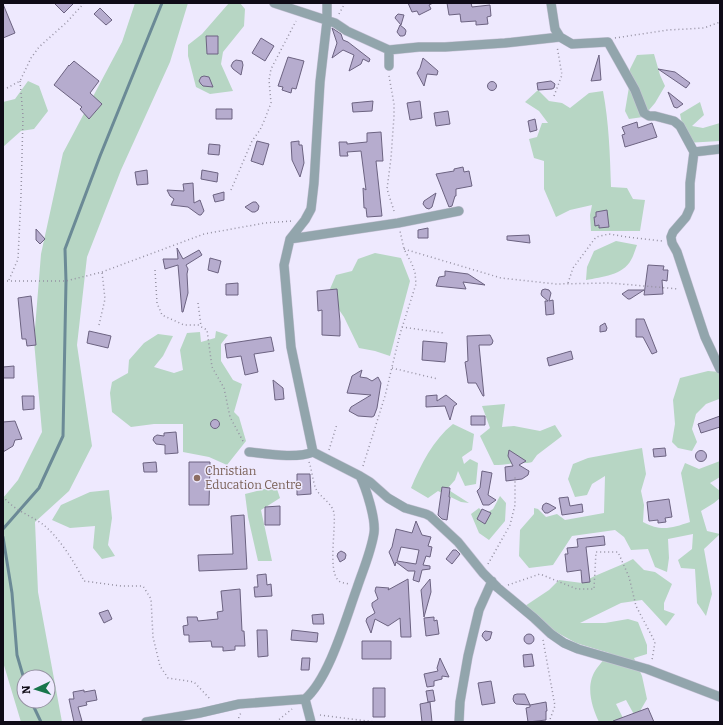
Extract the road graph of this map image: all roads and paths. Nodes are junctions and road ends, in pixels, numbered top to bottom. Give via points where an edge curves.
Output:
1 (84, 3) edge
2 (274, 3) edge
3 (327, 3) edge
4 (345, 3) edge
5 (551, 3) edge
6 (300, 12) junction
7 (331, 22) junction
8 (720, 22) edge
9 (557, 38) junction
10 (608, 42) junction
11 (389, 50) junction
12 (389, 66) joint
13 (20, 81) junction
14 (3, 88) edge
15 (554, 96) dead end
16 (720, 149) edge
17 (694, 152) junction
18 (231, 190) dead end
19 (459, 211) dead end
20 (305, 220) junction
21 (398, 222) junction
22 (290, 239) junction
23 (672, 242) junction
24 (404, 249) junction
25 (155, 270) dead end
26 (102, 272) junction
27 (9, 280) junction
28 (3, 281) edge
29 (568, 283) junction
30 (689, 290) junction
31 (198, 303) dead end
32 (99, 325) dead end
33 (201, 326) junction
34 (402, 327) junction
35 (444, 333) dead end
36 (392, 368) junction
37 (720, 369) edge
38 (438, 380) dead end
39 (337, 424) dead end
40 (249, 452) joint
41 (310, 453) junction
42 (327, 460) junction
43 (360, 476) junction
44 (515, 476) dead end
45 (3, 496) edge
46 (483, 572) junction
47 (495, 585) junction
48 (357, 587) junction
49 (540, 625) junction
50 (650, 670) junction
51 (720, 697) edge
52 (305, 698) junction
53 (220, 708) junction
54 (318, 715) dead end
55 (146, 722) edge
56 (311, 722) edge
57 (375, 722) edge
58 (459, 722) edge
59 (550, 722) edge

1 - 13 path via 39,46
2 - 6 street
3 - 7 street
4 - 7 path
5 - 9 street
6 - 7 street
6 - 18 path via 271,69 271,103
7 - 11 street
7 - 20 street via 320,82 311,209
8 - 10 path via 704,28 618,37
9 - 10 street via 572,44
9 - 11 street
9 - 15 path via 562,75
10 - 17 street via 644,113 674,121 680,126
11 - 12 street
12 - 21 path via 394,116 392,158 387,189
13 - 14 path
13 - 27 path via 23,116 18,259
16 - 17 street
17 - 23 street via 690,208 673,232
19 - 21 street
20 - 22 street
20 - 26 path via 265,223 204,234
21 - 22 street
21 - 24 path
22 - 41 street via 284,265 291,347
23 - 29 path via 608,234 596,237 573,268
23 - 30 street
24 - 29 path via 501,278
24 - 34 path via 412,264 416,284
25 - 33 path via 157,303 162,315 184,325
26 - 27 path via 66,281
26 - 32 path via 105,299
27 - 28 path
29 - 30 path via 610,283
30 - 37 street via 705,337
31 - 33 path
33 - 40 path via 207,330 212,367 224,388 230,417
34 - 35 path
34 - 36 path
36 - 38 path
36 - 43 path
39 - 42 path via 329,445
40 - 41 street
41 - 42 street
41 - 48 path via 316,488 334,513 335,576 339,582
42 - 43 street
43 - 46 street via 405,508 430,516 458,542
43 - 48 street via 365,486 374,533
44 - 46 path via 515,505 510,525
45 - 53 path via 14,508 42,524 62,544 84,581 143,586 151,599 153,637 160,666 168,678 194,682
46 - 47 street
47 - 49 street
47 - 50 path via 540,574 577,589 594,588 596,552 618,552 629,577 636,606 655,642
47 - 58 street via 479,610 468,656
48 - 52 street via 342,632 325,671 312,693
49 - 50 street via 564,643 578,649
49 - 59 path via 555,706
50 - 51 street
52 - 53 street
52 - 56 street
53 - 55 street
54 - 57 path

